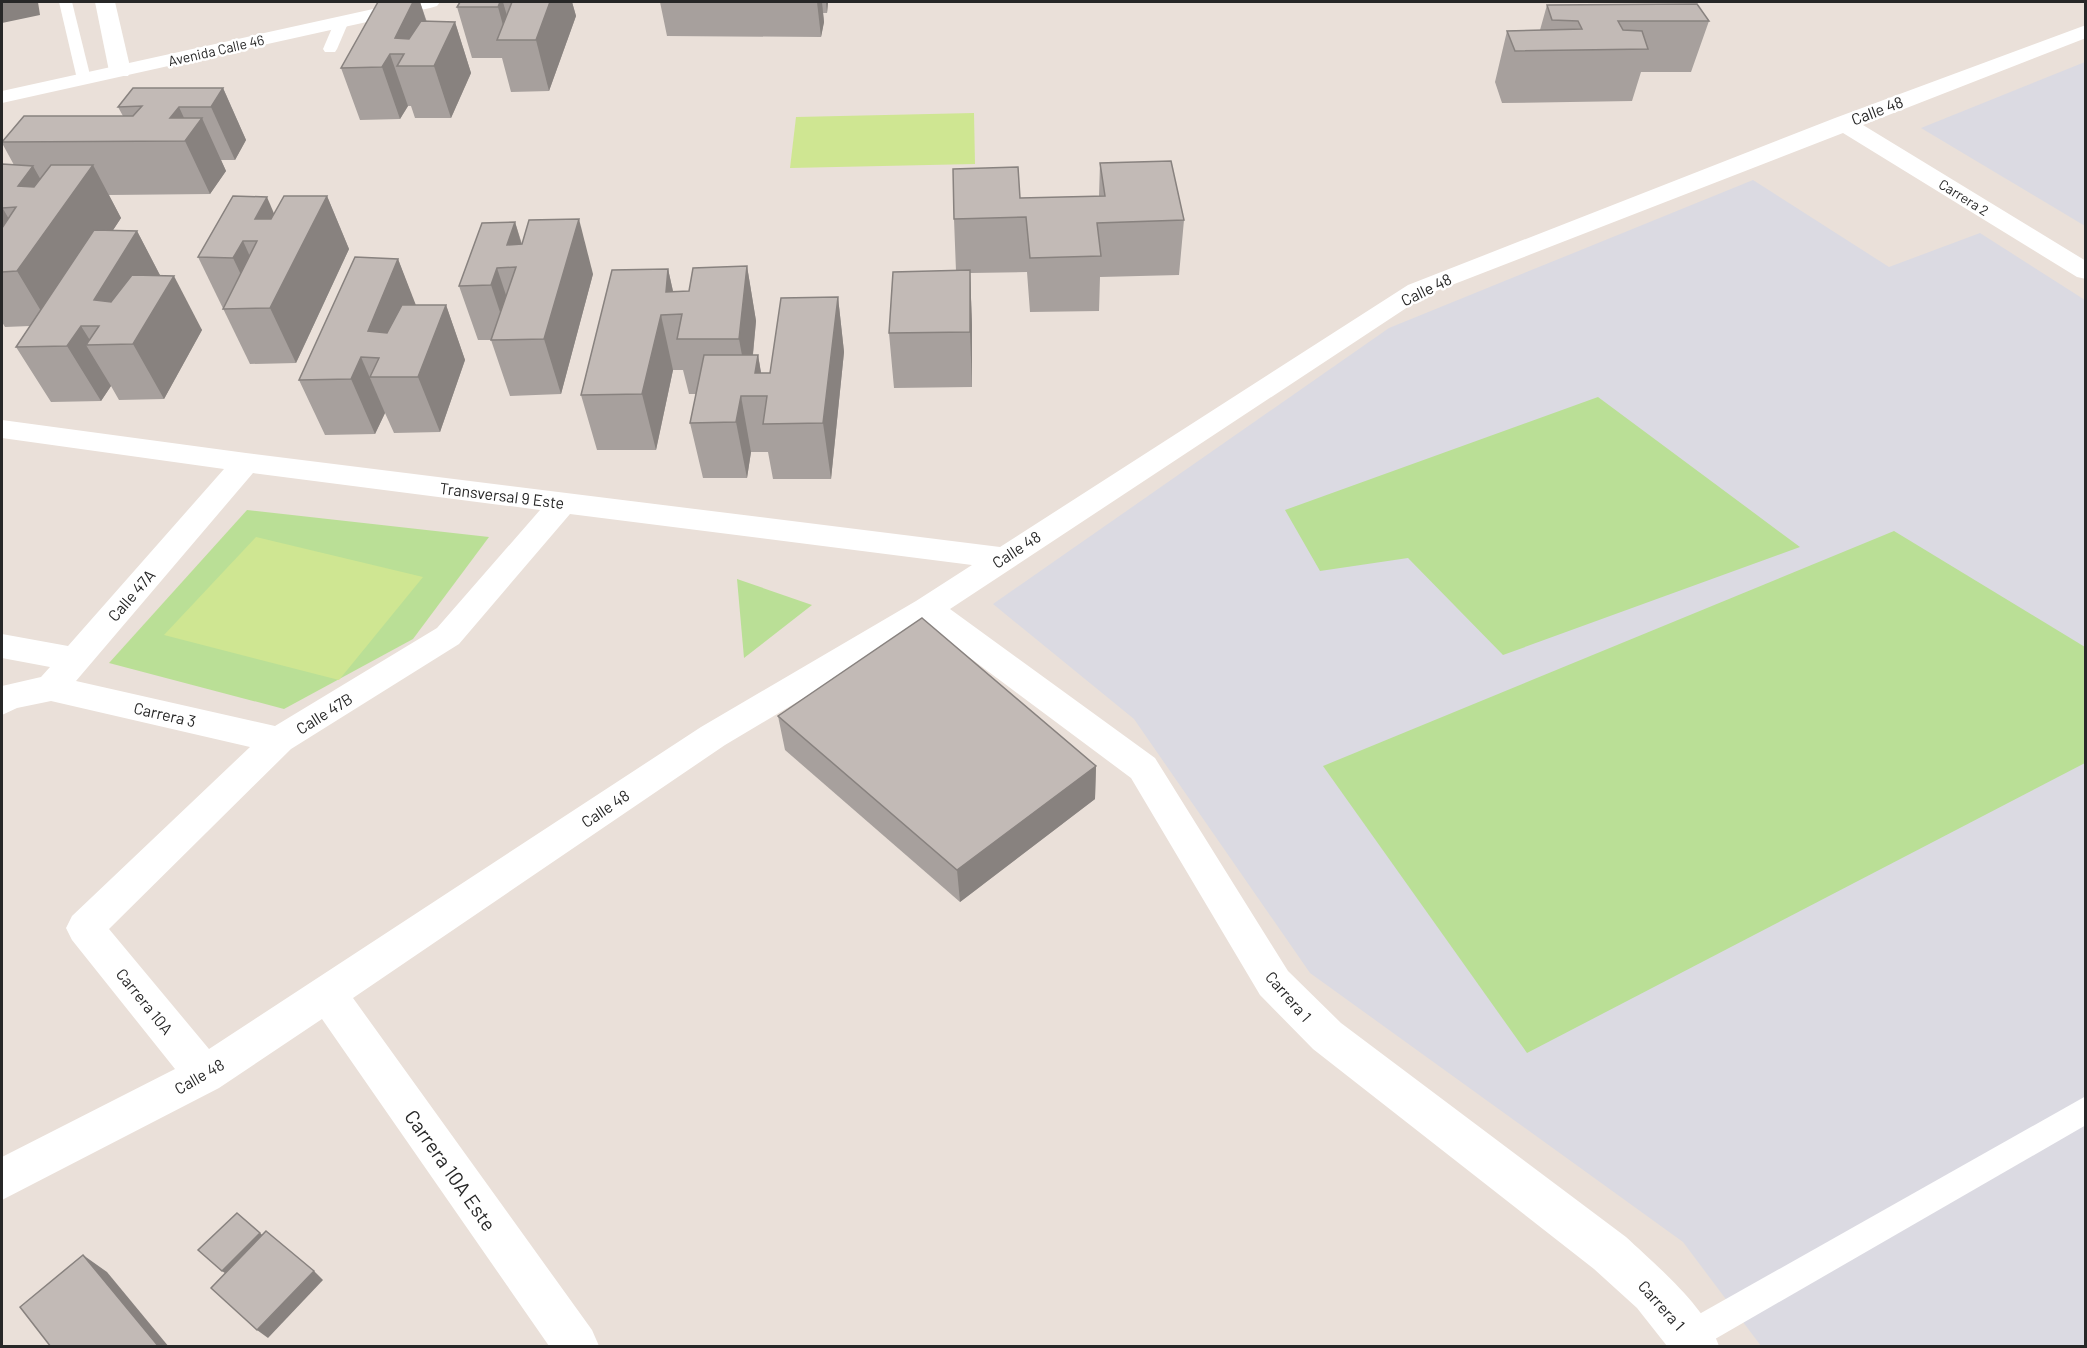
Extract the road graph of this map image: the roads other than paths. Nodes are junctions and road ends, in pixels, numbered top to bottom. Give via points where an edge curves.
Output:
1 (65, 2) edge
2 (105, 2) edge
3 (430, 2) edge
4 (342, 21) junction
5 (2085, 31) edge
6 (330, 49) dead end
7 (120, 71) junction
8 (84, 79) junction
9 (2, 97) edge
10 (1843, 123) junction
11 (2085, 272) edge
12 (2, 429) edge
13 (246, 463) junction
14 (564, 502) junction
15 (1002, 558) junction
16 (927, 609) junction
17 (2, 646) edge
18 (76, 660) junction
19 (51, 688) junction
20 (2, 702) edge
21 (279, 740) junction
22 (85, 928) joint
23 (326, 993) junction
24 (205, 1075) junction
25 (2085, 1109) edge
26 (2, 1179) edge
27 (1693, 1342) edge
28 (576, 1347) edge

1 - 8 lane
2 - 7 street
3 - 4 street, Avenida Calle 46
4 - 6 lane
4 - 7 street, Avenida Calle 46
5 - 10 street, Calle 48
7 - 8 street, Avenida Calle 46
8 - 9 street, Avenida Calle 46
10 - 11 street, Carrera 2
10 - 15 street, Calle 48 via 1417,290
12 - 13 street, Transversal 9 Este
13 - 14 street, Transversal 9 Este
13 - 18 street, Calle 47A
14 - 15 street, Transversal 9 Este
14 - 21 street, Calle 47B via 448,636
15 - 16 street, Calle 48
16 - 23 street, Calle 48 via 713,736
16 - 27 street, Carrera 1 via 1143,768 1274,983 1293,1005 1327,1036 1610,1253 1653,1292
17 - 18 street
18 - 19 street, Calle 47A
19 - 20 street via 6,697
19 - 21 street, Carrera 3
21 - 22 street, Calle 47B
22 - 24 street, Carrera 10A
23 - 24 street, Calle 48
23 - 28 street, Carrera 10A Este
24 - 26 street, Calle 48
25 - 27 lane

